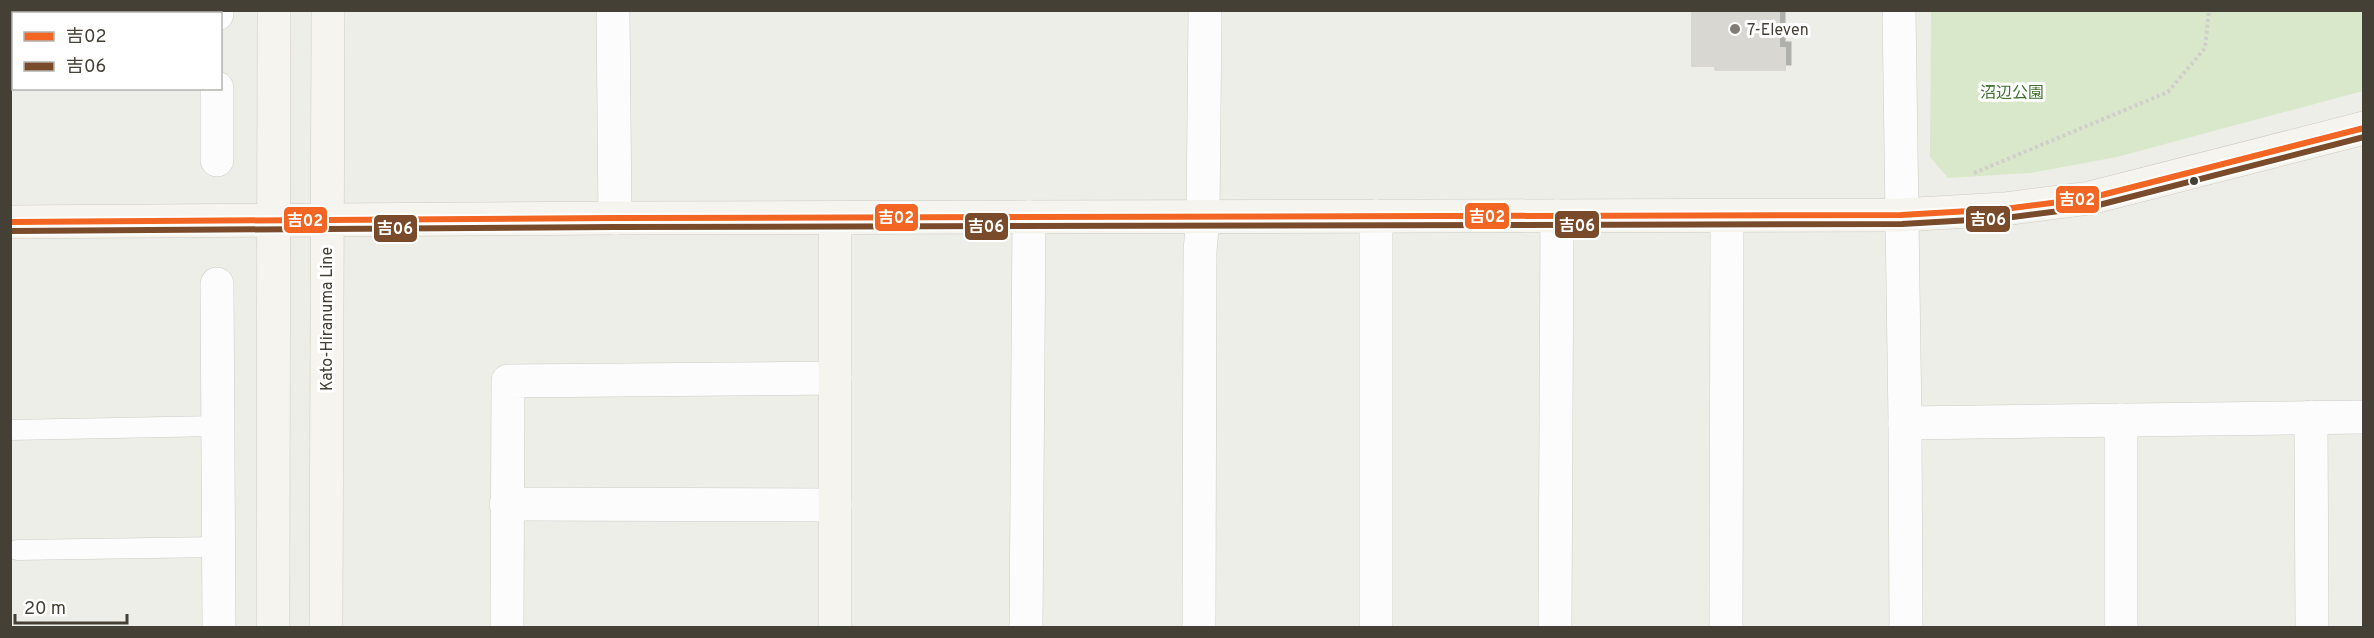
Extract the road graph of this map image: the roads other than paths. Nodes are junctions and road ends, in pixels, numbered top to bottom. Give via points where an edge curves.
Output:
1 (274, 10) edge
2 (328, 10) edge
3 (613, 10) edge
4 (1205, 10) edge
5 (1899, 10) edge
6 (217, 90) edge
7 (2364, 128) edge
8 (217, 160) dead end
9 (1901, 215) junction
10 (1376, 216) junction
11 (1557, 216) junction
12 (1727, 216) junction
13 (1029, 217) junction
14 (615, 218) junction
15 (835, 218) junction
16 (1203, 218) junction
17 (326, 221) junction
18 (10, 222) edge
19 (273, 222) junction
20 (217, 284) dead end
21 (835, 378) junction
22 (2312, 417) junction
23 (2364, 417) edge
24 (2121, 420) junction
25 (1905, 423) junction
26 (219, 426) junction
27 (10, 430) edge
28 (506, 504) junction
29 (835, 505) junction
30 (218, 547) junction
31 (17, 550) dead end
32 (219, 627) edge
33 (273, 627) edge
34 (326, 627) edge
35 (507, 627) edge
36 (835, 627) edge
37 (1026, 627) edge
38 (1199, 627) edge
39 (1376, 627) edge
40 (1555, 627) edge
41 (1726, 627) edge
42 (1906, 627) edge
43 (2121, 627) edge
44 (2312, 627) edge

1 - 19 street
2 - 17 street, Kato-Hiranuma Line
3 - 14 street
4 - 16 street
5 - 9 street
6 - 8 street
7 - 9 street via 2090,198 2004,209
9 - 12 street
9 - 25 street
10 - 11 street
10 - 16 street
10 - 39 street
11 - 12 street
11 - 40 street
12 - 41 street
13 - 15 street
13 - 16 street
13 - 37 street
14 - 15 street
14 - 17 street
15 - 21 street
16 - 38 street
17 - 19 street
17 - 34 street, Kato-Hiranuma Line
18 - 19 street
19 - 33 street
20 - 26 street
21 - 28 street via 508,381
21 - 29 street
22 - 23 street
22 - 24 street
22 - 44 street
24 - 25 street
24 - 43 street
25 - 42 street
26 - 27 lane
26 - 30 street
28 - 29 street
28 - 35 street
29 - 36 street
30 - 31 lane
30 - 32 street

